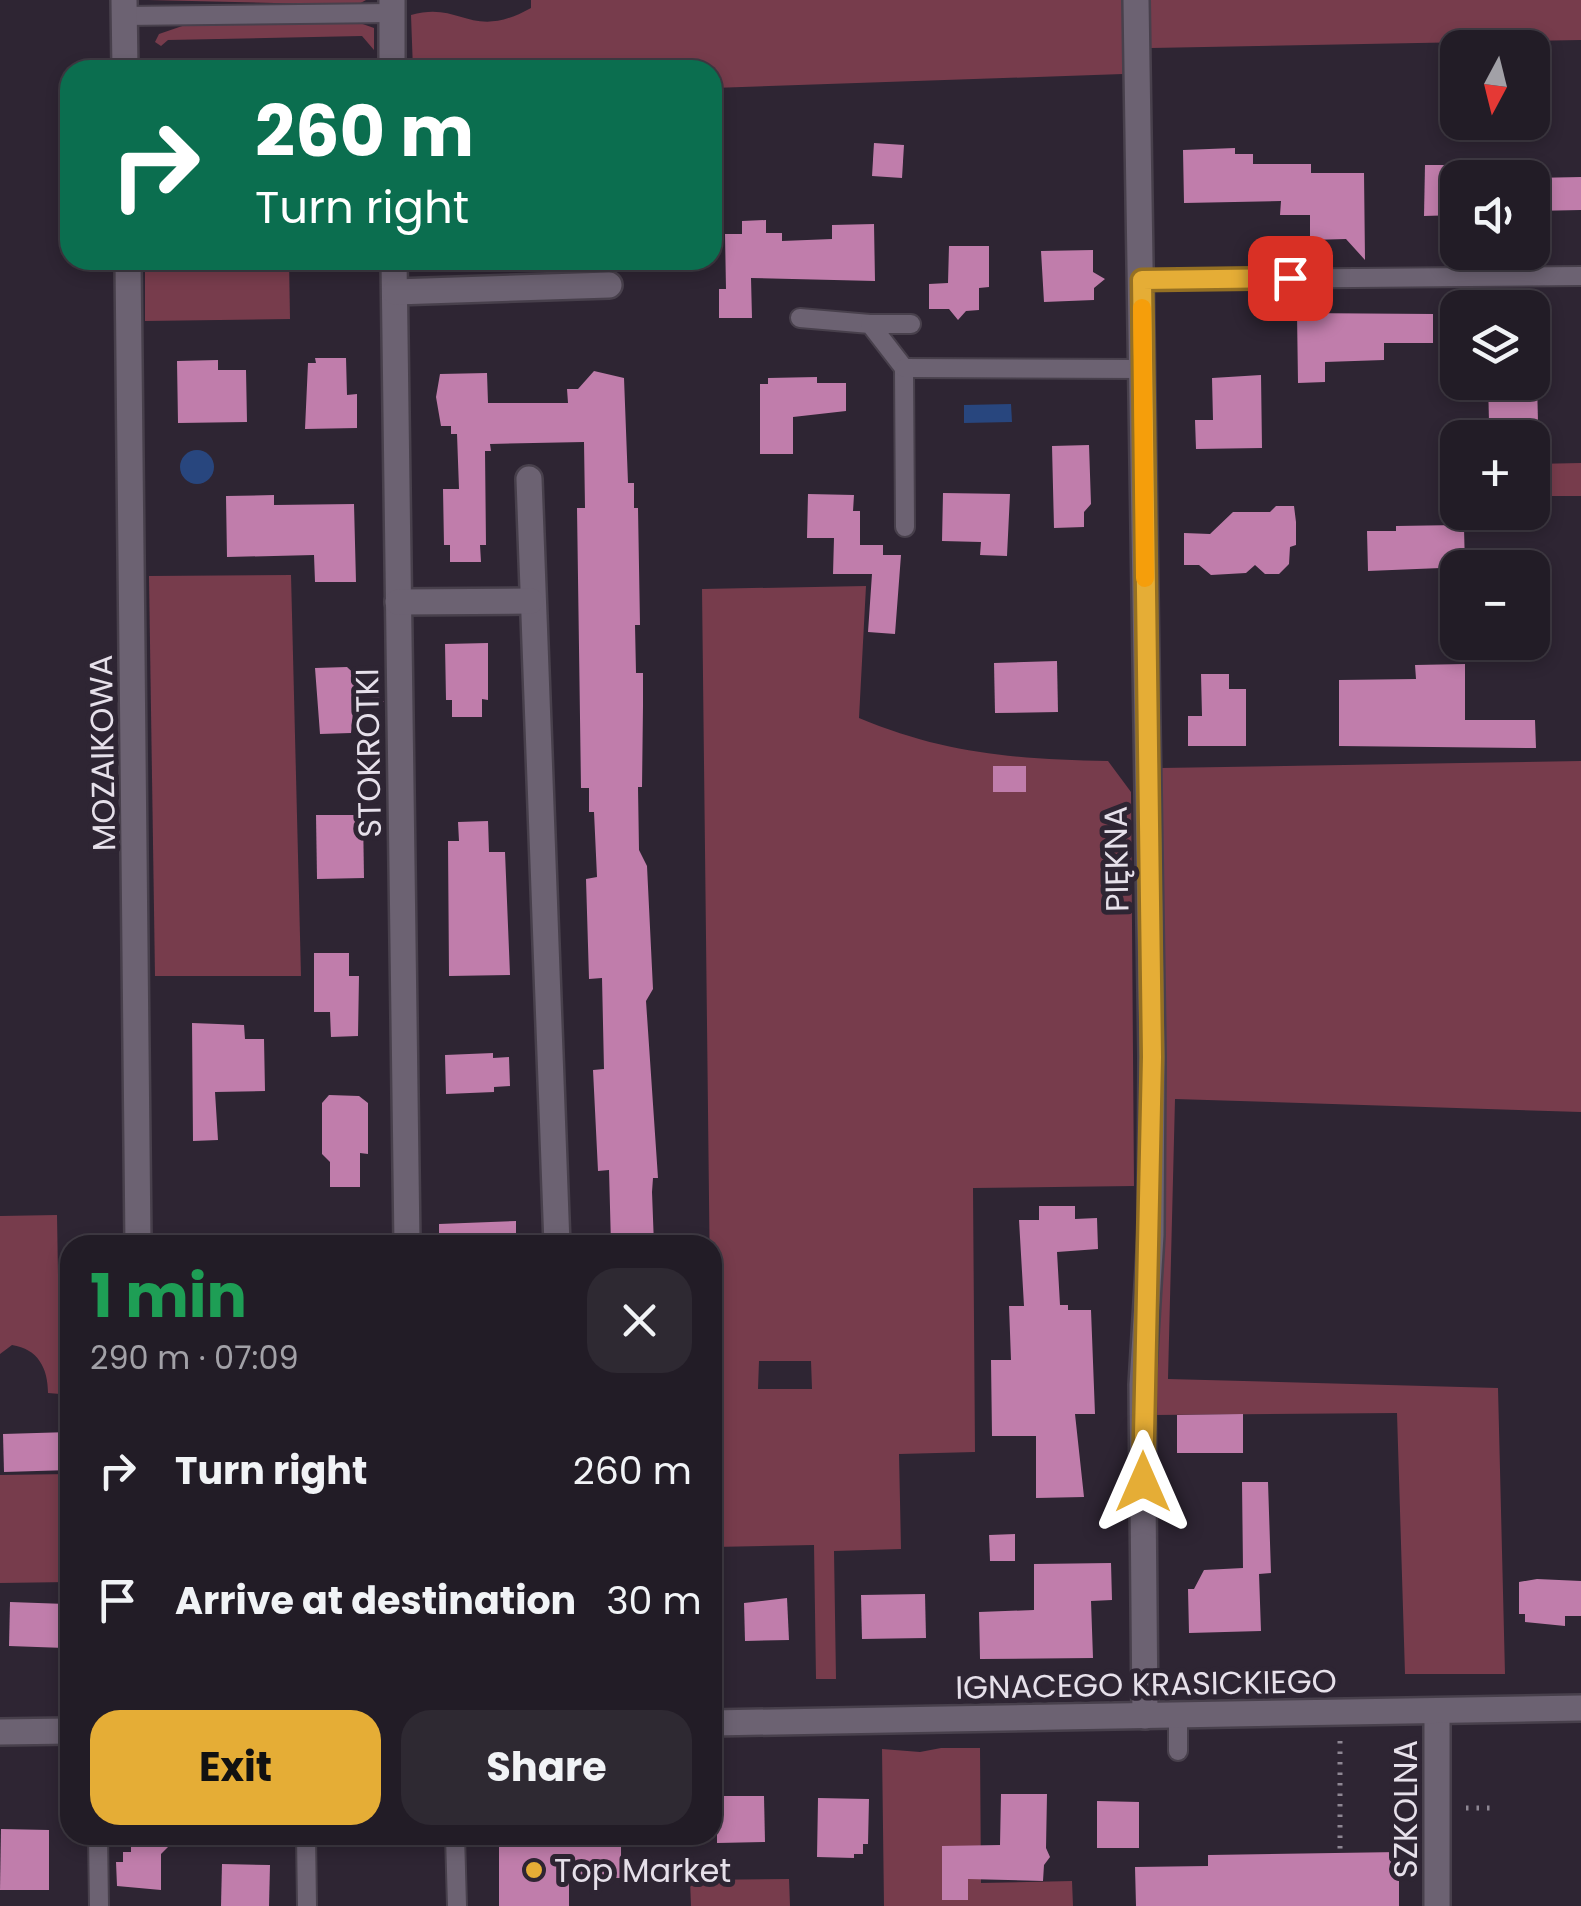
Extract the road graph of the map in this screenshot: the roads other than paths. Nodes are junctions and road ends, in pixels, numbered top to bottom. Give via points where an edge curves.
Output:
1 (1136, 0) edge
2 (392, 6) edge
3 (124, 8) edge
4 (125, 60) edge
5 (392, 60) edge
6 (128, 270) edge
7 (394, 270) edge
8 (1581, 276) edge
9 (1142, 280) junction
10 (610, 285) dead end
11 (395, 292) junction
12 (800, 318) dead end
13 (870, 324) junction
14 (911, 324) dead end
15 (904, 368) junction
16 (1143, 368) junction
17 (529, 478) dead end
18 (905, 527) dead end
19 (532, 601) junction
20 (398, 602) junction
21 (138, 1235) edge
22 (406, 1235) edge
23 (557, 1235) edge
24 (1581, 1708) edge
25 (1437, 1711) junction
26 (1145, 1716) junction
27 (1178, 1716) junction
28 (722, 1723) edge
29 (60, 1731) edge
30 (0, 1732) edge
31 (1178, 1751) dead end
32 (98, 1845) edge
33 (306, 1845) edge
34 (456, 1845) edge
35 (99, 1906) edge
36 (307, 1906) edge
37 (456, 1906) edge
38 (1437, 1906) edge

1 - 9 street, PIĘKNA
2 - 3 lane
2 - 5 street
3 - 4 street
6 - 21 street, MOZAIKOWA
7 - 11 street, STOKROTKI
8 - 9 lane
9 - 16 street, PIĘKNA
10 - 11 street
11 - 20 street, STOKROTKI
12 - 13 lane
13 - 14 lane
13 - 15 lane
15 - 16 lane
15 - 18 lane
16 - 26 street, PIĘKNA via 1152,1057 1142,1385
17 - 19 street
19 - 20 street
19 - 23 street
20 - 22 street, STOKROTKI
24 - 25 street, IGNACEGO KRASICKIEGO
25 - 27 street, IGNACEGO KRASICKIEGO
25 - 38 street, SZKOLNA
26 - 27 street, IGNACEGO KRASICKIEGO
26 - 28 street, IGNACEGO KRASICKIEGO
27 - 31 lane
29 - 30 street
32 - 35 lane
33 - 36 lane
34 - 37 lane

